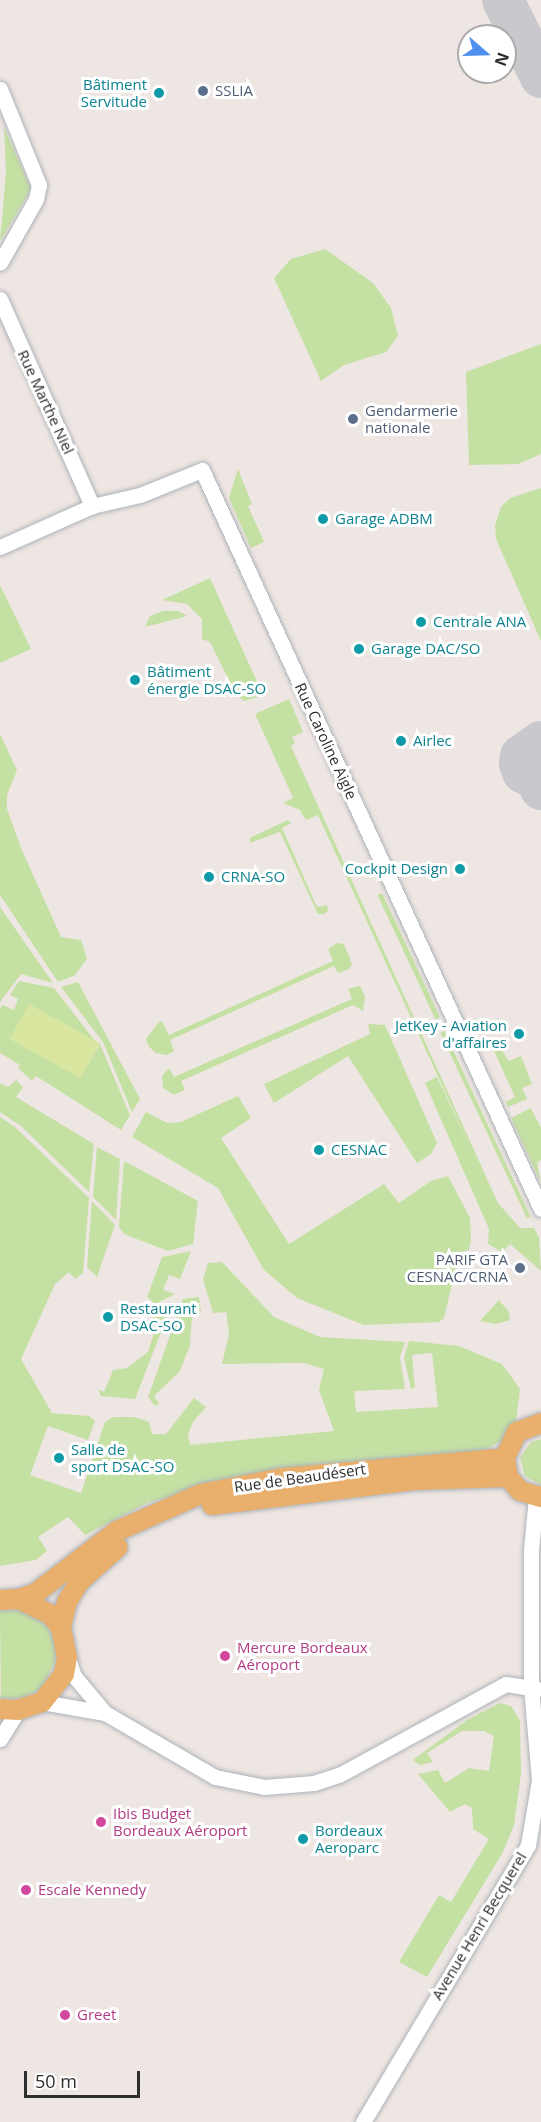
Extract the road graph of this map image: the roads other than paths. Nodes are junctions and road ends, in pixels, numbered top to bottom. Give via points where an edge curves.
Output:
1 (0, 89) edge
2 (0, 263) edge
3 (0, 299) edge
4 (92, 506) junction
5 (0, 547) edge
6 (541, 1209) edge
7 (541, 1423) edge
8 (507, 1468) junction
9 (539, 1497) edge
10 (9, 1600) edge
11 (61, 1628) junction
12 (67, 1657) junction
13 (536, 1688) edge
14 (42, 1701) junction
15 (9, 1709) edge
16 (105, 1713) junction
17 (0, 1739) edge
18 (363, 2122) edge

1 - 2 street via 39,185 36,199
3 - 4 street, Rue Marthe Niel
4 - 5 street, Rue Caroline Aigle
4 - 6 street, Rue Caroline Aigle via 140,495 202,470
7 - 8 main road via 517,1432 508,1444
8 - 9 main road via 520,1491
8 - 10 main road, Rue de Beaudésert via 282,1478 201,1494 117,1532 36,1593
8 - 11 main road, Rue de Beaudésert via 257,1497 190,1510 148,1528 105,1555 71,1594
9 - 13 street, Avenue Henri Becquerel via 531,1550
10 - 11 main road via 50,1614
11 - 12 main road
12 - 14 main road via 64,1674
12 - 16 street via 74,1676
13 - 16 street via 506,1684 473,1699 406,1742 339,1775 314,1783 264,1787 215,1777
13 - 18 street, Avenue Henri Becquerel via 539,1780 528,1845
14 - 15 main road
14 - 16 street
15 - 17 street

